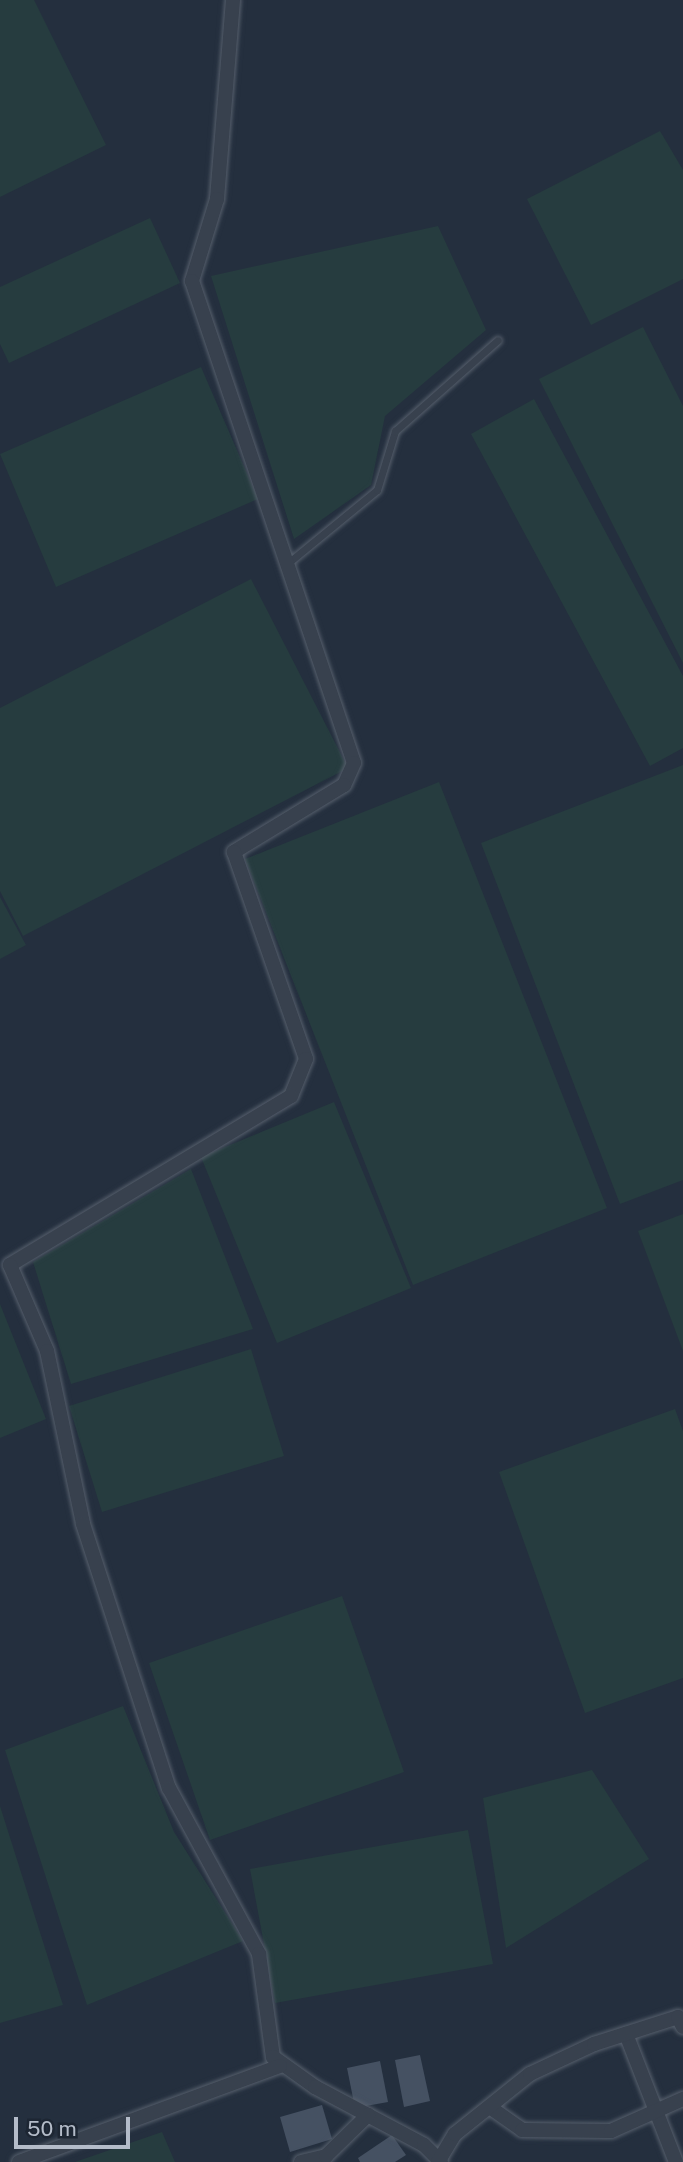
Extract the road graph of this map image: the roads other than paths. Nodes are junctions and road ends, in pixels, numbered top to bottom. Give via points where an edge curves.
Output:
1 (233, 0) edge
2 (498, 340) dead end
3 (288, 563) junction
4 (683, 2027) edge
5 (626, 2034) junction
6 (280, 2066) junction
7 (683, 2099) edge
8 (491, 2108) junction
9 (657, 2114) junction
10 (368, 2115) junction
11 (336, 2157) edge
12 (439, 2161) edge
13 (19, 2162) edge
14 (301, 2162) edge
15 (676, 2162) edge

1 - 3 street via 217,199 192,281
2 - 3 lane via 394,431 377,491
3 - 6 street via 347,735 353,775 238,845 233,863 306,1059 301,1080 291,1096 10,1265 47,1351 83,1524 169,1788 250,1928 259,1954 268,2047
4 - 5 street via 678,2017
5 - 8 street via 530,2074
5 - 9 street
6 - 10 street
6 - 13 street
7 - 9 street
8 - 9 street via 522,2130 575,2133 625,2130
8 - 12 street via 455,2134
9 - 15 street
10 - 11 street
10 - 12 street
11 - 14 street

